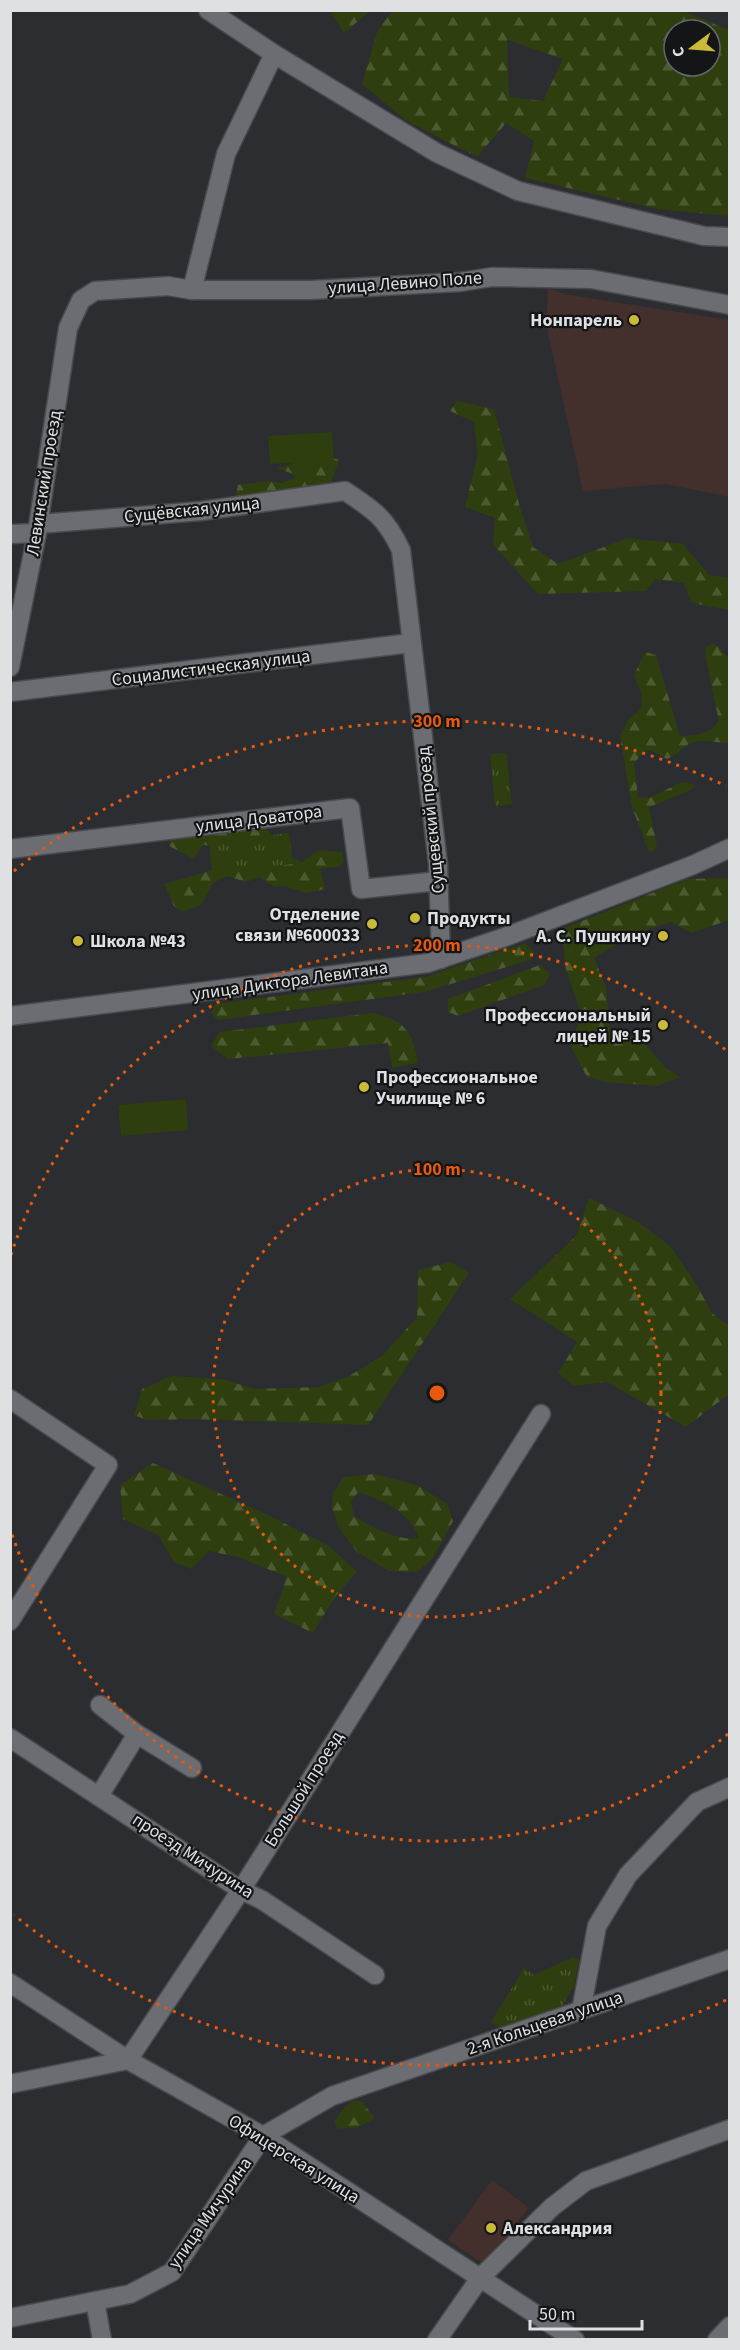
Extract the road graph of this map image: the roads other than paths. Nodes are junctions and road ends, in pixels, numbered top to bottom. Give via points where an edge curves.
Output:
1 (208, 10) edge
2 (274, 54) junction
3 (729, 237) edge
4 (192, 290) junction
5 (81, 300) joint
6 (729, 305) edge
7 (345, 491) joint
8 (38, 528) junction
9 (10, 534) edge
10 (411, 644) junction
11 (10, 668) edge
12 (10, 692) edge
13 (729, 848) edge
14 (10, 849) edge
15 (439, 881) junction
16 (441, 959) junction
17 (10, 1016) edge
18 (11, 1400) edge
19 (541, 1414) dead end
20 (10, 1621) edge
21 (100, 1705) dead end
22 (137, 1734) junction
23 (10, 1738) edge
24 (192, 1768) dead end
25 (729, 1787) edge
26 (99, 1796) junction
27 (241, 1890) junction
28 (729, 1959) edge
29 (375, 1975) dead end
30 (10, 1983) edge
31 (581, 2011) junction
32 (128, 2060) junction
33 (10, 2084) edge
34 (360, 2087) joint
35 (729, 2129) edge
36 (263, 2136) junction
37 (480, 2278) junction
38 (95, 2301) junction
39 (10, 2318) edge
40 (729, 2326) edge
41 (102, 2340) edge
42 (437, 2340) edge
43 (575, 2340) edge
44 (717, 2340) edge

1 - 2 street
2 - 3 street via 436,153 518,191 704,236
2 - 4 street via 225,154
4 - 5 street, улица Левино Поле via 168,286 95,291
4 - 6 street, улица Левино Поле via 310,290 492,277 591,279
5 - 8 street, Левинский проезд via 68,328
7 - 8 street, Сущёвская улица
7 - 10 street, Сущевский проезд via 375,511 391,528 401,550
8 - 9 street, Сущёвская улица
8 - 11 street, Левинский проезд
10 - 12 street, Социалистическая улица
10 - 15 street, Сущевский проезд
13 - 16 street, улица Диктора Левитана
14 - 15 street, улица Доватора via 350,808 362,889
15 - 16 street, Сущевский проезд
16 - 17 street, улица Диктора Левитана
18 - 20 street via 108,1465
19 - 27 street, Большой проезд
21 - 22 street
22 - 24 street
22 - 26 street
23 - 26 street, проезд Мичурина
25 - 31 street via 697,1802 628,1875 597,1926
26 - 27 street, проезд Мичурина
27 - 29 street, проезд Мичурина
27 - 32 street, Большой проезд
28 - 31 street, 2-я Кольцевая улица
30 - 32 street, Офицерская улица
31 - 34 street, 2-я Кольцевая улица
32 - 33 street
32 - 36 street, Офицерская улица
34 - 36 street, улица Мичурина via 332,2096
35 - 37 street via 586,2181 552,2207
36 - 37 street, Офицерская улица
36 - 38 street, улица Мичурина via 172,2272 130,2294
37 - 42 street
37 - 43 street, Офицерская улица
38 - 39 street, улица Мичурина
38 - 41 street
40 - 44 street

